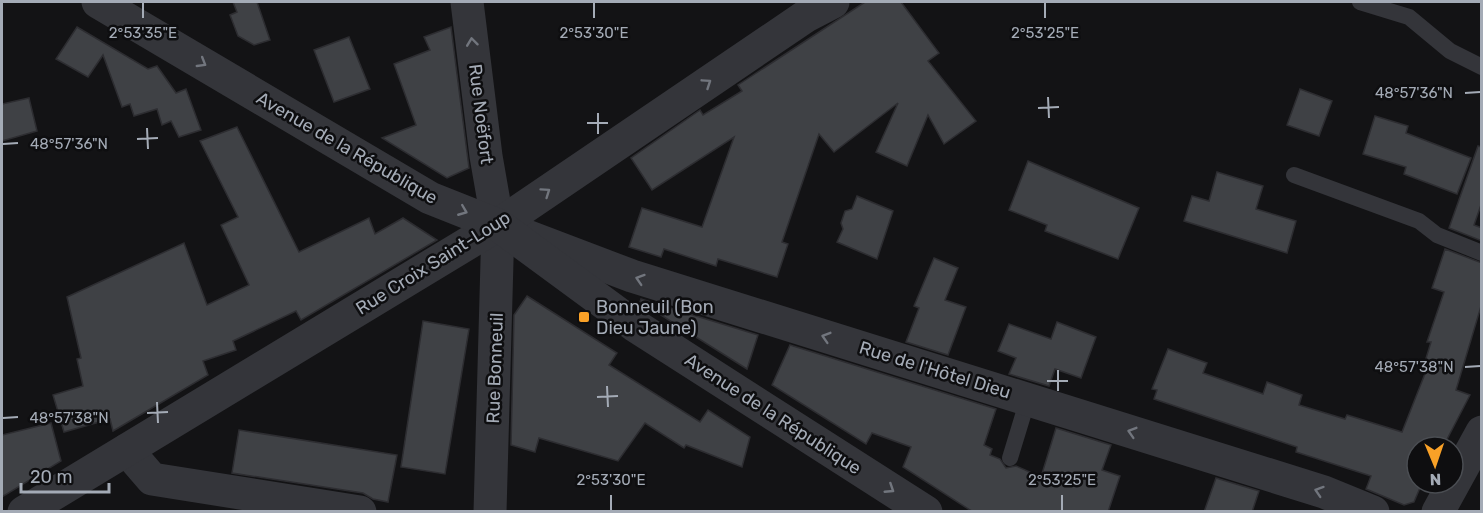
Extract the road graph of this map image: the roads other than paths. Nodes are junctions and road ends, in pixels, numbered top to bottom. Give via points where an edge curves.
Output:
1 (98, 2) edge
2 (467, 2) edge
3 (833, 2) edge
4 (1360, 2) edge
5 (1482, 67) edge
6 (1294, 175) dead end
7 (498, 225) junction
8 (1482, 254) edge
9 (1028, 399) junction
10 (1482, 432) edge
11 (127, 450) junction
12 (1010, 458) dead end
13 (24, 512) edge
14 (360, 512) edge
15 (490, 512) edge
16 (926, 512) edge
17 (1373, 512) edge
18 (1438, 512) edge

1 -> 7 street, Avenue de la République via 430,198
7 -> 2 street, Rue Noëfort
7 -> 3 street, Rue Croix Saint-Loup via 806,16
4 - 5 lane via 1409,17 1450,51
6 - 8 lane via 1419,221 1437,235
9 -> 7 street, Rue de l'Hôtel Dieu via 632,276
7 - 11 street, Rue Croix Saint-Loup
7 - 15 street, Rue Bonneuil
7 -> 16 street, Avenue de la République via 634,326
9 - 12 lane
17 -> 9 street, Rue de l'Hôtel Dieu via 1324,492
10 - 18 street
11 - 13 street, Rue Croix Saint-Loup
11 - 14 street via 152,479

